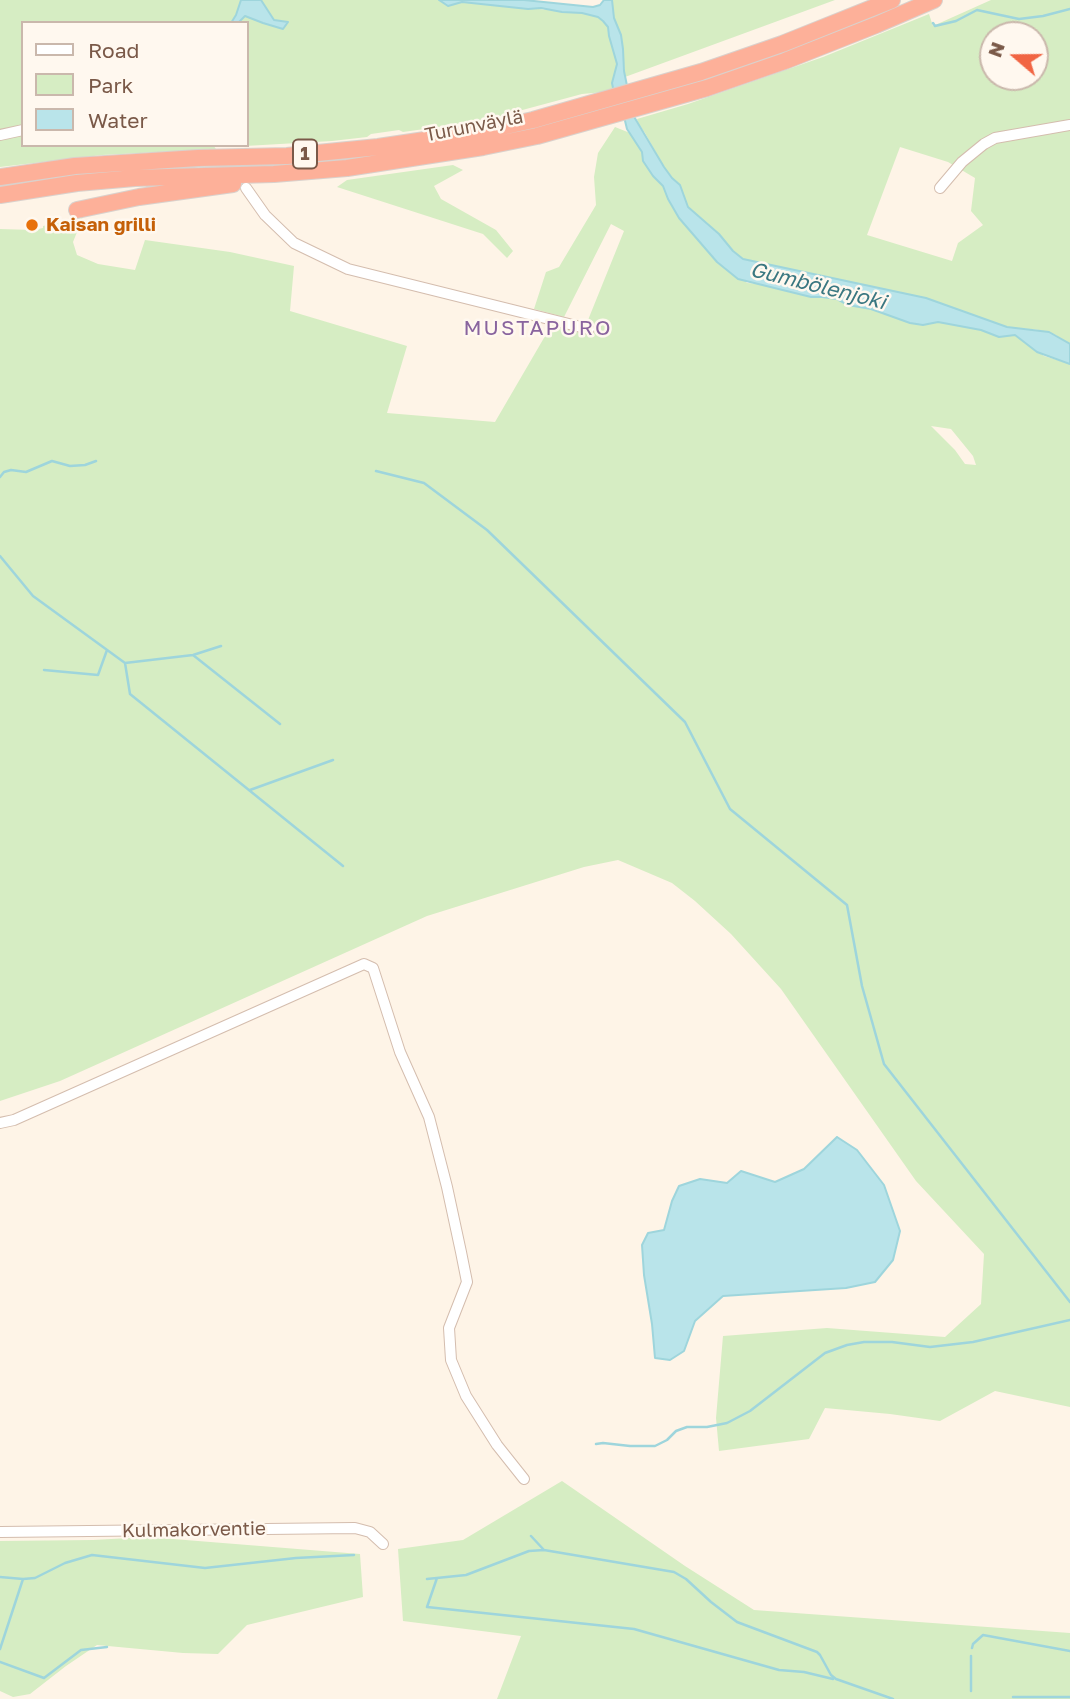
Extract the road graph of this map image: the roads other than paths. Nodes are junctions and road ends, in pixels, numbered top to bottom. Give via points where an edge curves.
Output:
1 (892, 0) edge
2 (934, 0) edge
3 (598, 110) junction
4 (1070, 125) edge
5 (21, 130) edge
6 (0, 135) edge
7 (347, 168) junction
8 (1, 177) edge
9 (246, 188) dead end
10 (940, 188) dead end
11 (0, 195) edge
12 (77, 210) dead end
13 (589, 329) dead end
14 (0, 1123) edge
15 (524, 1479) dead end
16 (0, 1532) edge
17 (383, 1544) dead end

1 - 3 highway, Turunväylä / 1 via 782,44 651,86
2 - 3 highway, Turunväylä / 1 via 707,88 656,103
3 - 7 highway, Turunväylä / 1 via 537,135 483,148
3 - 8 highway, Turunväylä / 1 via 378,147 75,166
4 - 10 street via 995,138 962,162
5 - 6 street
7 - 11 highway, Turunväylä / 1 via 123,179
7 - 12 highway via 163,193
9 - 13 street via 294,243 348,269
14 - 15 street via 364,964 373,968 400,1052 429,1117 467,1282 449,1328 451,1360 466,1396
16 - 17 street, Kulmakorventie via 355,1528 370,1532

